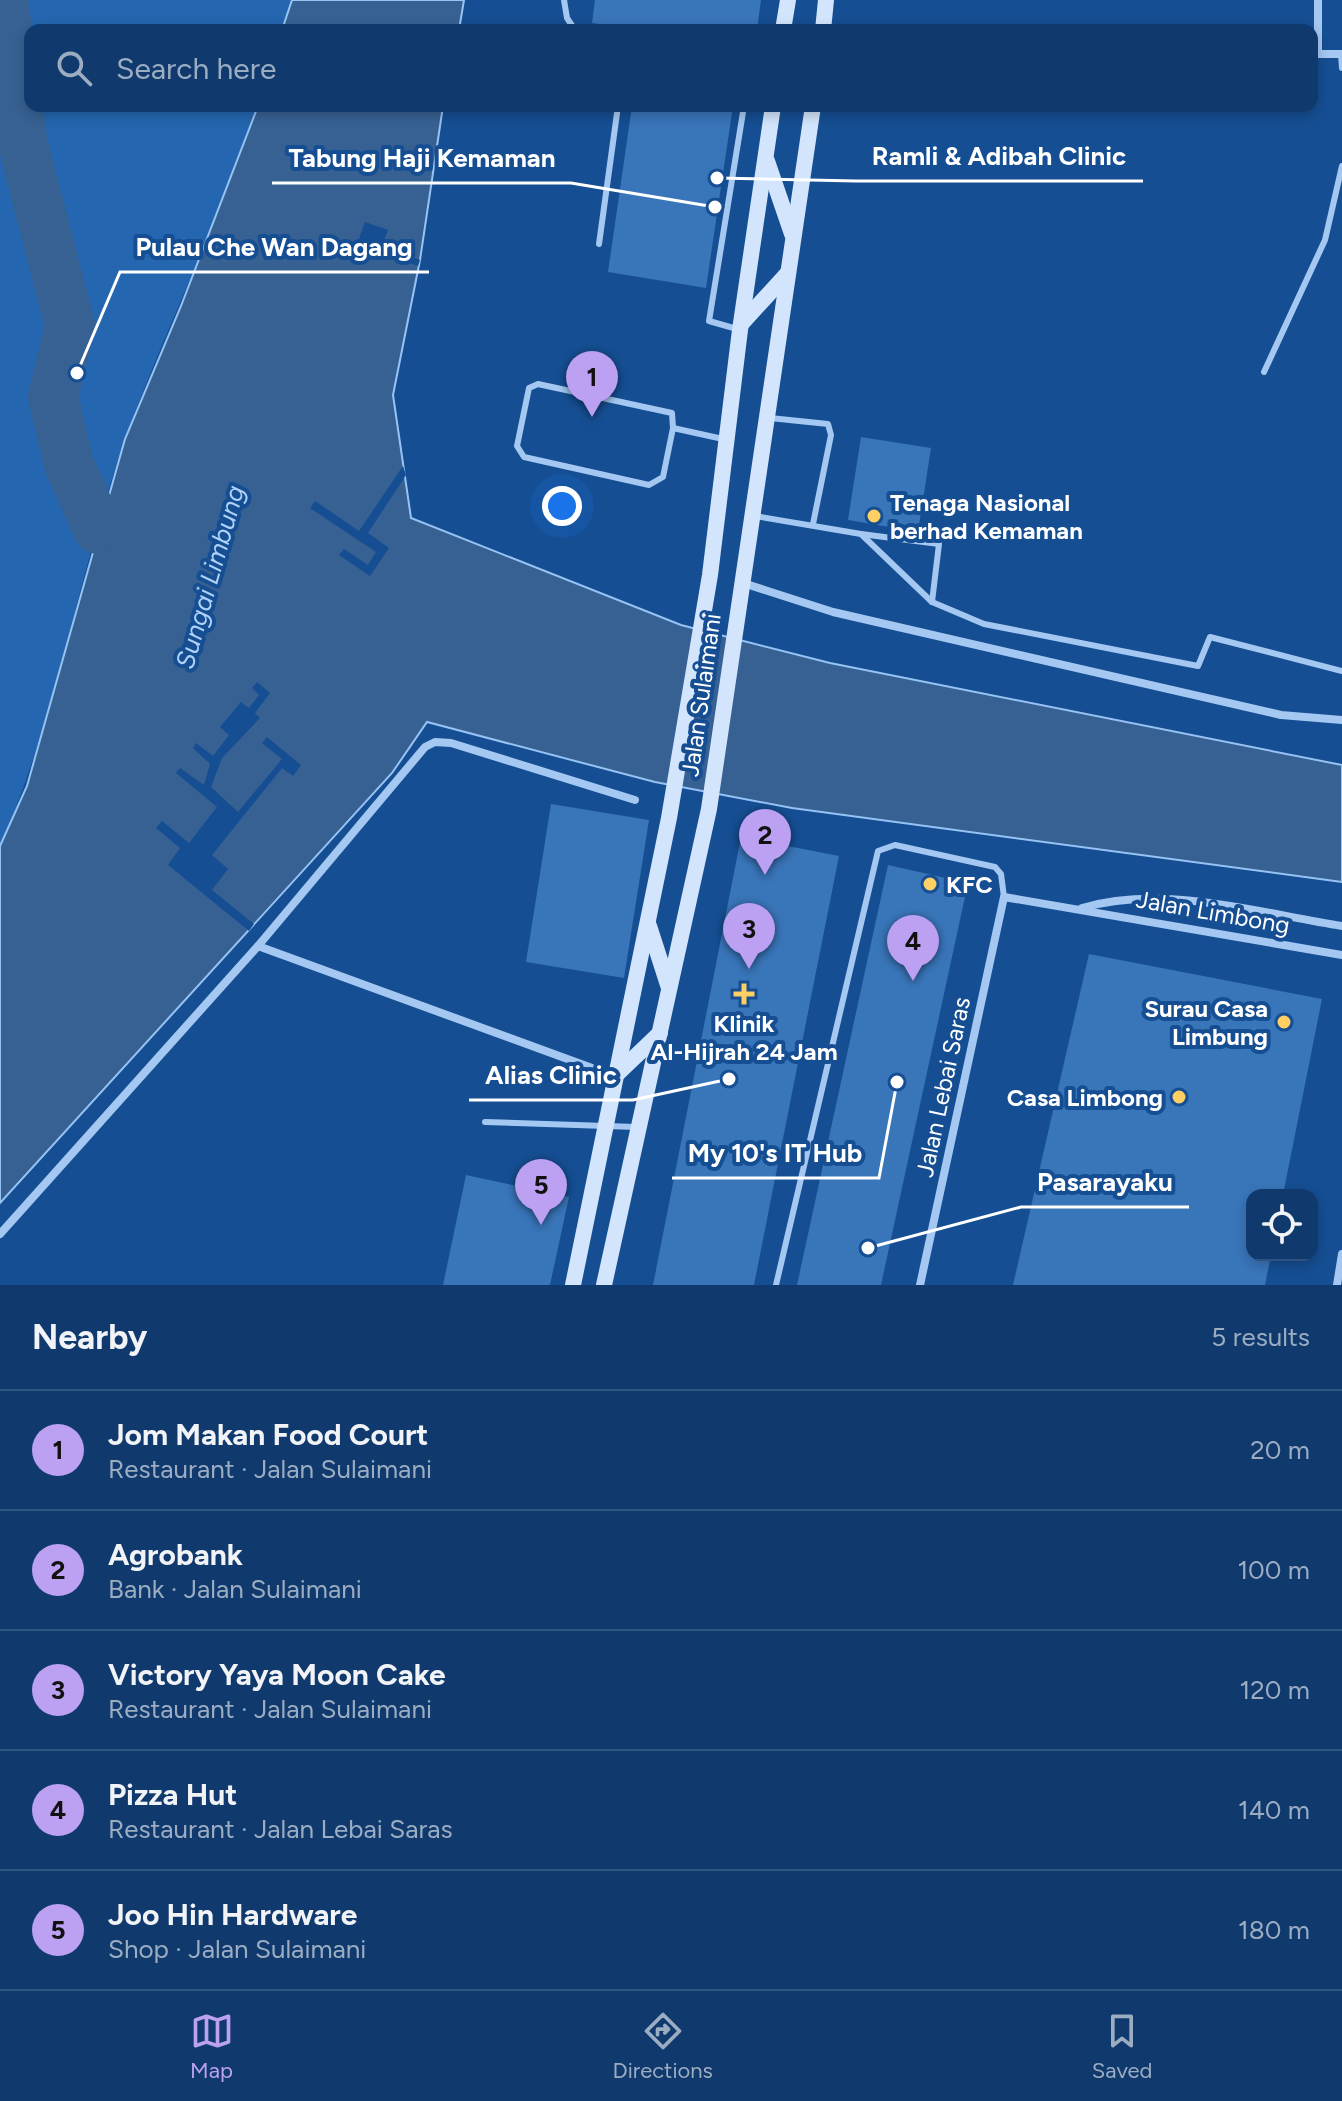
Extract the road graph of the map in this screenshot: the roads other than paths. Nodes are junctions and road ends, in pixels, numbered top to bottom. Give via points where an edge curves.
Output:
1 (564, 0) edge
2 (788, 0) edge
3 (826, 0) edge
4 (1318, 0) edge
5 (571, 24) edge
6 (784, 24) edge
7 (824, 24) edge
8 (1317, 24) edge
9 (1318, 54) edge
10 (1341, 54) edge
11 (1342, 68) edge
12 (617, 112) edge
13 (743, 112) edge
14 (772, 112) edge
15 (812, 112) edge
16 (765, 157) junction
17 (1342, 166) edge
18 (794, 239) junction
19 (599, 244) dead end
20 (787, 274) junction
21 (741, 327) junction
22 (1264, 372) dead end
23 (766, 417) junction
24 (673, 428) junction
25 (727, 439) junction
26 (752, 515) junction
27 (813, 524) junction
28 (861, 534) junction
29 (742, 587) junction
30 (932, 602) junction
31 (1342, 671) edge
32 (1342, 720) edge
33 (635, 800) dead end
34 (1004, 897) junction
35 (1077, 909) junction
36 (648, 923) junction
37 (1342, 926) edge
38 (258, 946) junction
39 (1342, 955) edge
40 (669, 990) junction
41 (660, 1033) junction
42 (614, 1076) junction
43 (485, 1122) dead end
44 (639, 1127) junction
45 (604, 1128) junction
46 (0, 1234) edge
47 (1342, 1254) edge
48 (573, 1285) edge
49 (604, 1285) edge
50 (776, 1285) edge
51 (920, 1285) edge
52 (1337, 1285) edge

1 - 5 lane
2 - 6 main road
3 - 7 main road
4 - 8 street
9 - 10 street
10 - 11 lane
12 - 19 lane
13 - 21 lane via 709,321
14 - 16 main road, Jalan Sulaimani
15 - 18 main road, Jalan Sulaimani
16 - 18 main road
16 - 21 main road, Jalan Sulaimani
17 - 22 lane via 1325,240
18 - 20 main road, Jalan Sulaimani
20 - 21 main road
20 - 23 main road, Jalan Sulaimani
21 - 25 main road, Jalan Sulaimani
23 - 26 main road, Jalan Sulaimani
23 - 27 lane via 828,424 831,435
24 - 24 lane via 663,477 649,485 524,457 517,446 529,388 538,384 672,413
24 - 25 lane
25 - 36 main road, Jalan Sulaimani via 710,575
26 - 27 lane
26 - 29 main road, Jalan Sulaimani
27 - 28 lane
28 - 30 lane
28 - 30 lane via 939,544
29 - 32 street via 1281,715
29 - 40 main road, Jalan Sulaimani via 709,809
30 - 31 lane via 984,624 1198,666 1210,637
33 - 38 street via 435,742 425,747
34 - 35 street, Jalan Limbong
34 - 50 lane via 995,867 895,845 878,851
34 - 51 street, Jalan Lebai Saras
35 - 37 street, Jalan Limbong via 1116,898 1163,898
35 - 39 street, Jalan Limbong
36 - 40 main road
36 - 42 main road, Jalan Sulaimani
38 - 42 street
38 - 46 street
40 - 41 main road, Jalan Sulaimani
41 - 42 main road
41 - 44 main road, Jalan Sulaimani
42 - 45 main road, Jalan Sulaimani
43 - 45 lane
44 - 45 lane
44 - 49 main road, Jalan Sulaimani
45 - 48 main road, Jalan Sulaimani
47 - 52 street

